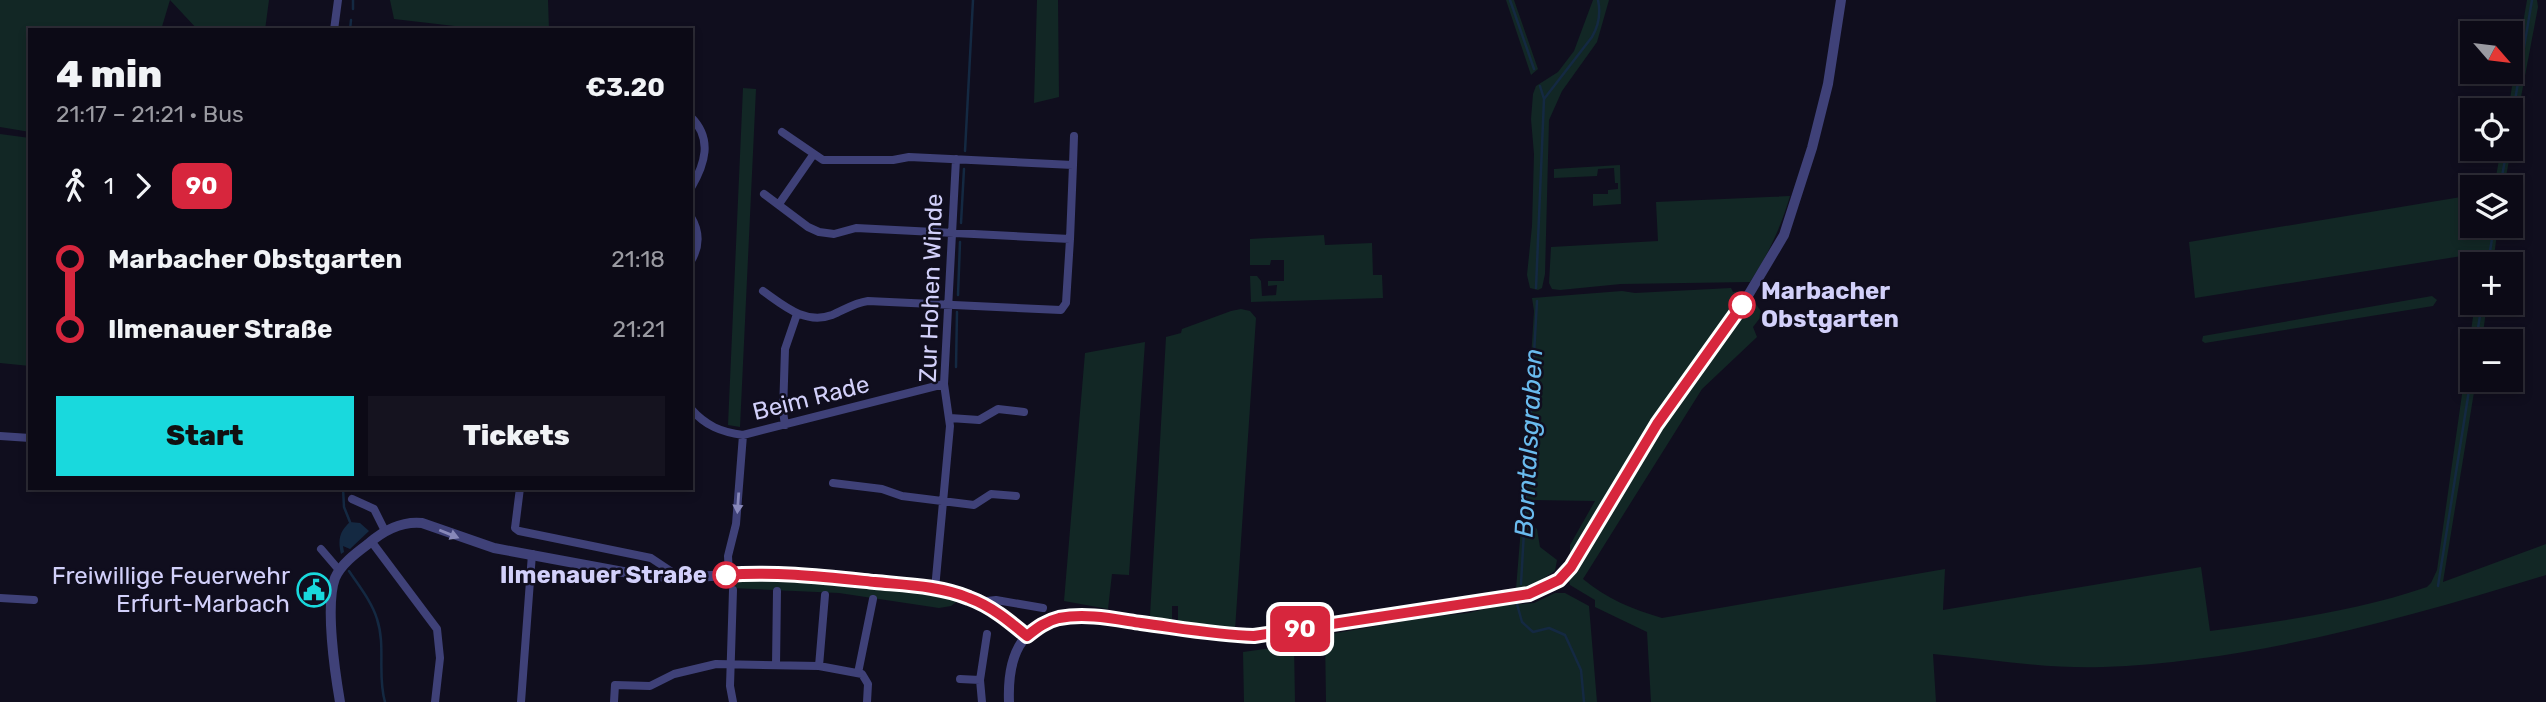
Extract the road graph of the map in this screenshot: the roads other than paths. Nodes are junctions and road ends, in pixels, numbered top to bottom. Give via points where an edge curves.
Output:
1 (338, 0) edge
2 (1841, 0) edge
3 (334, 28) edge
4 (693, 120) edge
5 (782, 132) dead end
6 (1074, 136) dead end
7 (813, 155) junction
8 (956, 159) junction
9 (1073, 165) junction
10 (693, 184) edge
11 (764, 194) dead end
12 (779, 204) junction
13 (693, 222) edge
14 (951, 232) junction
15 (1070, 239) junction
16 (693, 257) edge
17 (763, 291) dead end
18 (948, 304) junction
19 (797, 314) junction
20 (944, 384) junction
21 (693, 412) edge
22 (1024, 412) dead end
23 (950, 418) junction
24 (785, 425) junction
25 (743, 435) junction
26 (0, 436) edge
27 (28, 438) edge
28 (832, 483) dead end
29 (520, 490) edge
30 (1016, 496) dead end
31 (352, 499) dead end
32 (944, 502) junction
33 (385, 531) junction
34 (371, 541) junction
35 (321, 549) dead end
36 (532, 554) junction
37 (340, 570) junction
38 (729, 575) junction
39 (681, 578) junction
40 (935, 589) junction
41 (733, 590) dead end
42 (777, 591) dead end
43 (825, 595) dead end
44 (0, 598) edge
45 (873, 599) dead end
46 (34, 600) dead end
47 (978, 602) junction
48 (1042, 608) dead end
49 (987, 634) dead end
50 (1027, 636) junction
51 (732, 664) junction
52 (776, 665) junction
53 (819, 666) junction
54 (858, 673) junction
55 (960, 679) dead end
56 (980, 680) junction
57 (340, 702) edge
58 (435, 702) edge
59 (522, 702) edge
60 (614, 702) edge
61 (733, 702) edge
62 (867, 702) edge
63 (982, 702) edge
64 (1009, 702) edge

1 - 3 street
2 - 50 street via 1828,84 1784,235 1559,580 1529,594 1254,636 1079,616 1042,624
4 - 10 street via 701,130 705,152
5 - 7 street
6 - 9 street
7 - 8 street via 830,160
7 - 12 street
8 - 9 street
8 - 14 street, Zur Hohen Winde
9 - 15 street
11 - 12 street
12 - 14 street via 824,234 856,228
13 - 16 street via 699,238
14 - 15 street
14 - 18 street, Zur Hohen Winde
15 - 18 street via 1066,303 1061,310
17 - 19 street
18 - 19 street via 867,301 824,317
18 - 20 street, Zur Hohen Winde
19 - 24 street via 785,349
20 - 23 street, Zur Hohen Winde
20 - 24 street, Beim Rade
21 - 25 street via 713,428
22 - 23 street, Zur Hohen Winde via 998,409 979,420
23 - 32 street, Zur Hohen Winde
24 - 25 street, Beim Rade
25 -> 38 street, Beim Rade
26 - 27 street
28 - 32 street
29 - 39 street via 514,525 519,530 651,558
30 - 32 street via 990,494 974,505
31 - 33 street via 374,509
32 - 40 street, Zur Hohen Winde
33 - 34 street
33 -> 36 street via 422,523 473,542
34 - 37 street
34 - 58 street via 437,629 440,659
35 - 37 street
36 - 39 street via 618,572
36 - 59 street
37 - 57 street via 334,582 332,630
38 - 39 street
38 - 40 street via 836,578
40 - 47 street
41 - 51 street
42 - 52 street
43 - 53 street
44 - 46 street
45 - 54 street
47 - 48 street via 996,600
47 - 50 street
49 - 56 street
50 - 64 street via 1011,670
51 - 52 street
51 - 60 street via 708,664 650,686 615,685
51 - 61 street
52 - 53 street
53 - 54 street
54 - 62 street via 867,679
55 - 56 street
56 - 63 street

